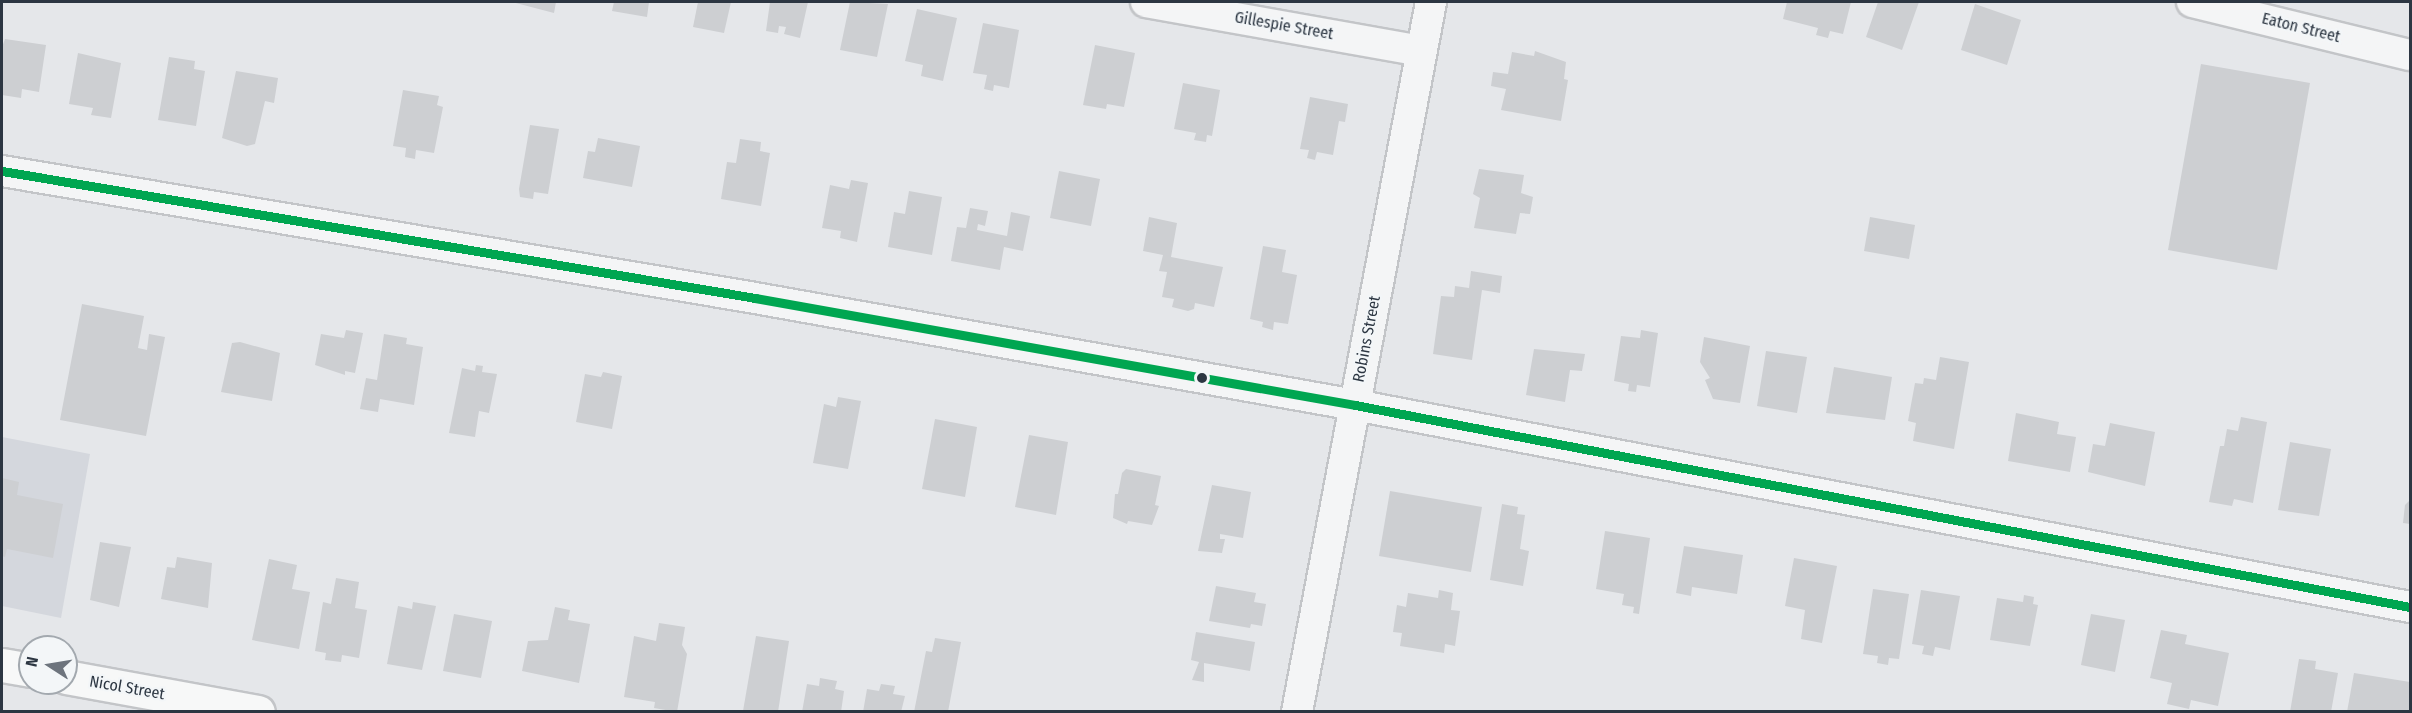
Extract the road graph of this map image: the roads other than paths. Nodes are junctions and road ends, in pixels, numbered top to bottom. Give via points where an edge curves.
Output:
1 (1146, 2) edge
2 (1431, 2) edge
3 (2192, 2) edge
4 (1421, 51) junction
5 (2410, 55) edge
6 (2, 171) edge
7 (1355, 405) junction
8 (2410, 607) edge
9 (2, 665) edge
10 (18, 668) edge
11 (78, 679) edge
12 (258, 711) edge
13 (1297, 711) edge

1 - 4 street, Gillespie Street
2 - 4 street, Robins Street
3 - 5 street, Eaton Street
4 - 7 street, Robins Street
6 - 7 street via 755,298
7 - 8 street
7 - 13 street, Robins Street
9 - 10 highway
11 - 12 highway, Nicol Street

